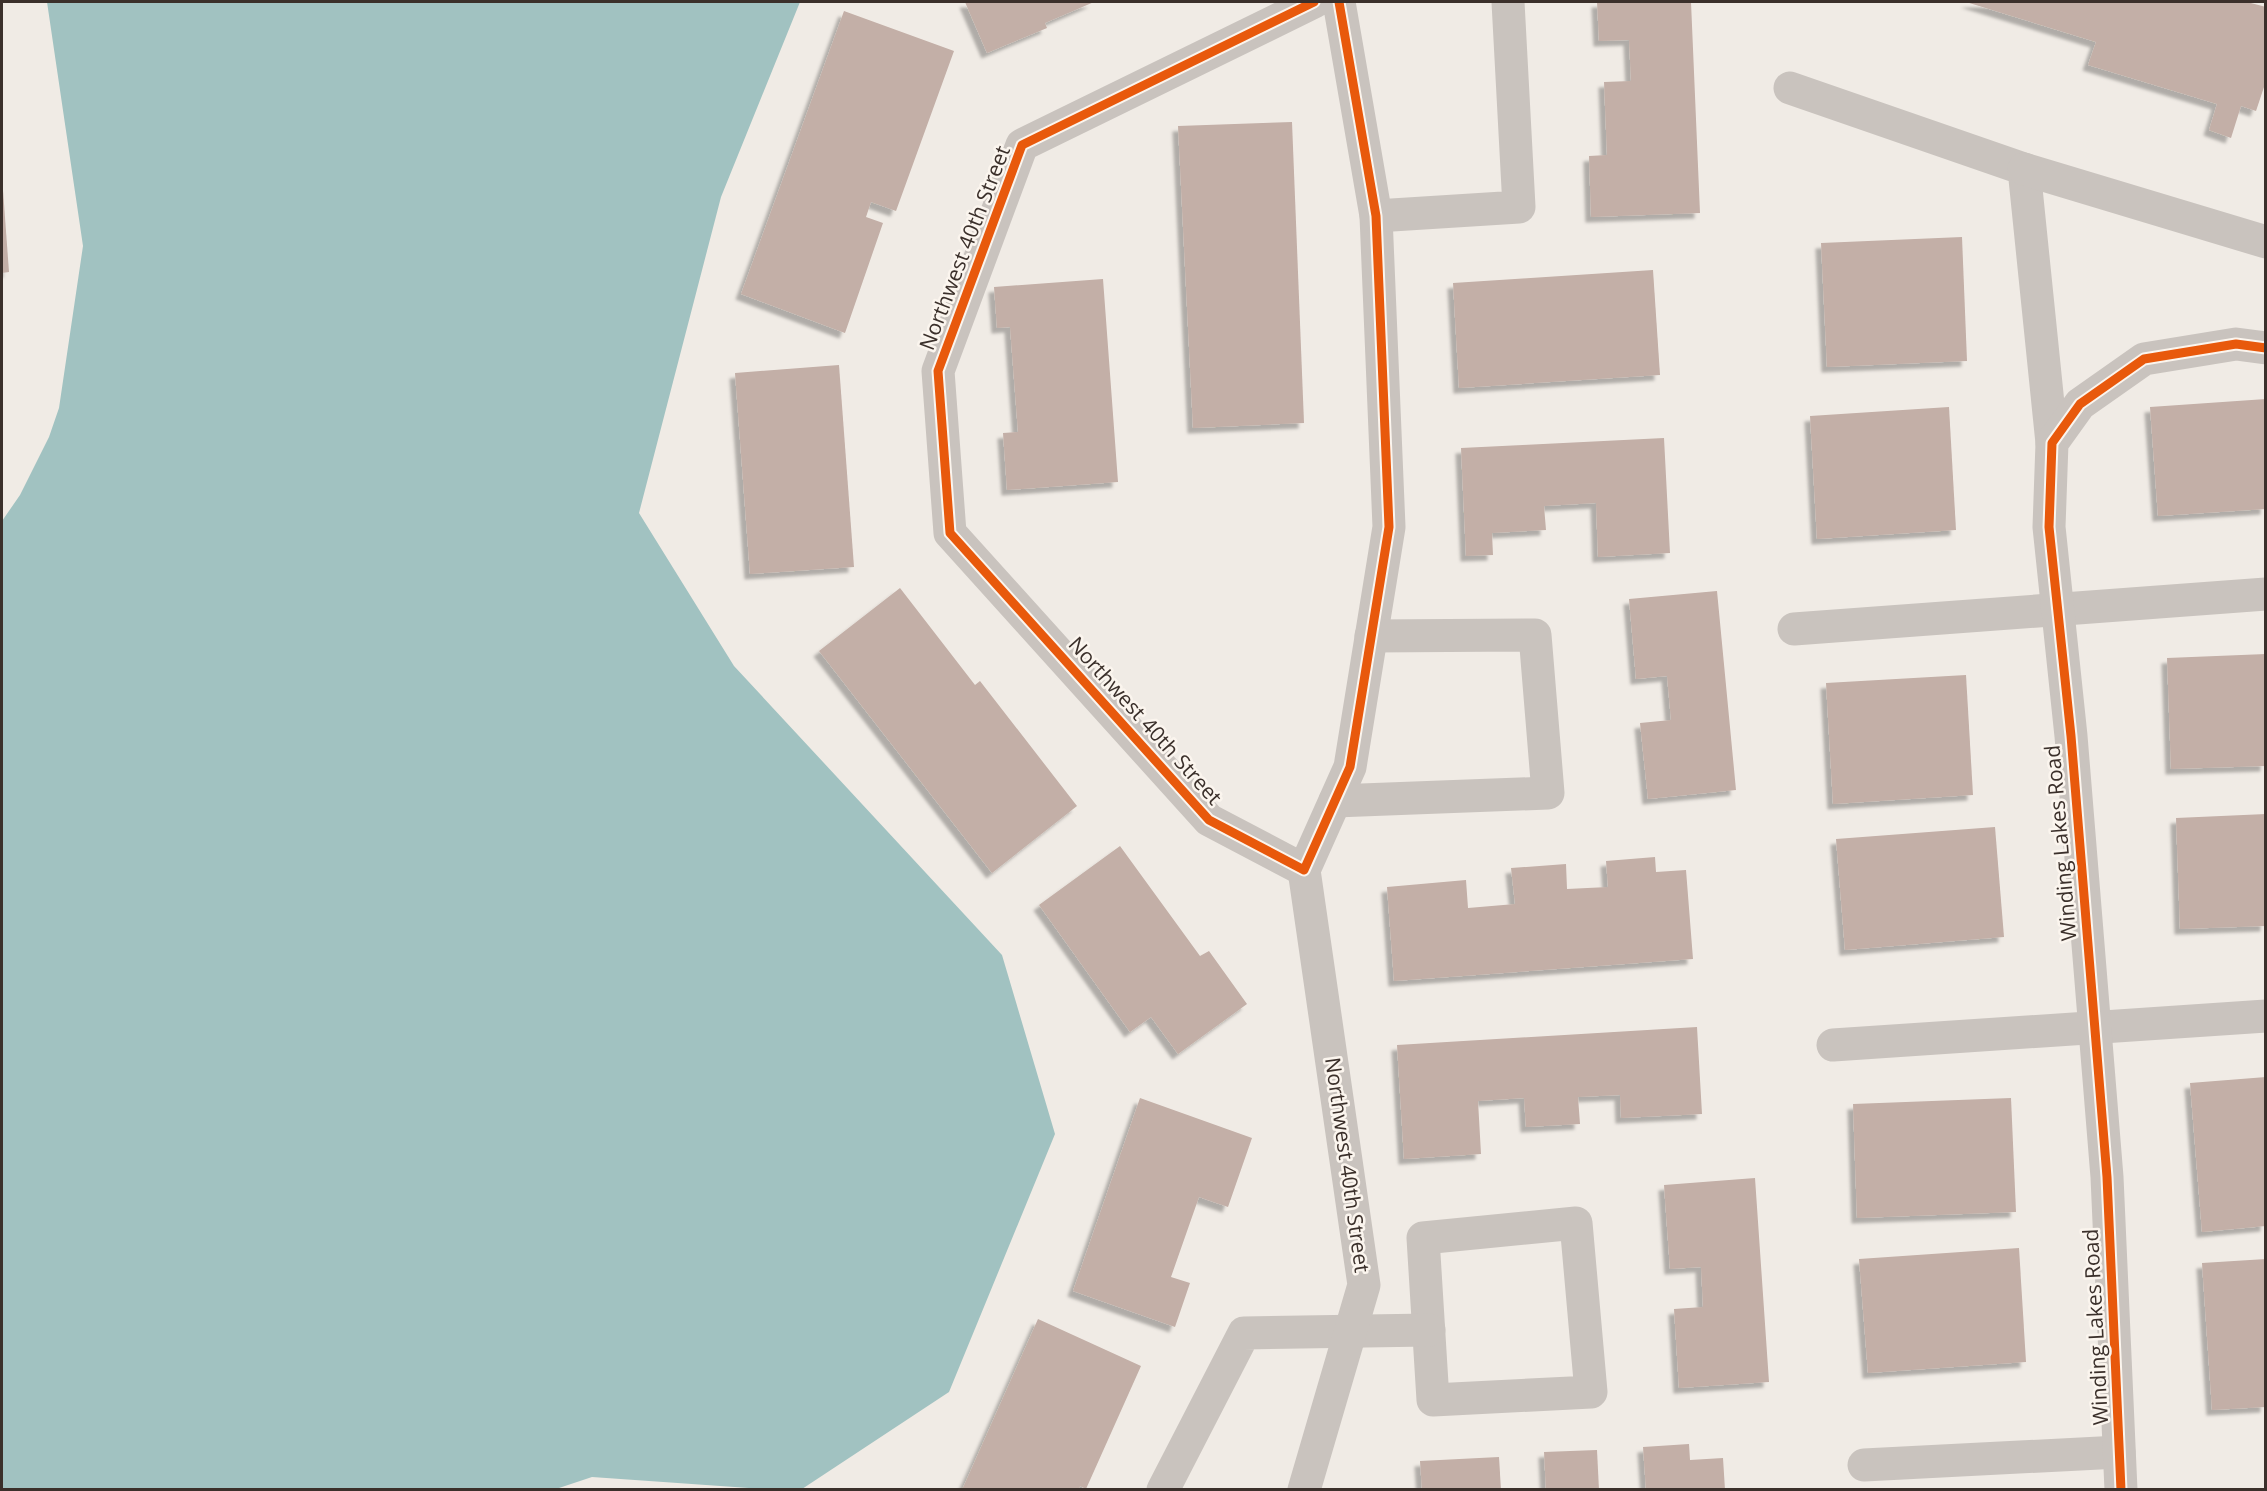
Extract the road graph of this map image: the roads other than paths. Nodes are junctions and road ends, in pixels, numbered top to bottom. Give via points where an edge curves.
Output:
1 (1314, 2) edge
2 (1339, 2) edge
3 (1508, 2) edge
4 (1790, 88) dead end
5 (2024, 169) junction
6 (1376, 216) junction
7 (2265, 242) edge
8 (2265, 324) edge
9 (2251, 346) edge
10 (2052, 443) junction
11 (2265, 594) edge
12 (2057, 609) junction
13 (1794, 629) dead end
14 (1371, 636) junction
15 (1335, 801) junction
16 (1304, 870) junction
17 (2265, 1016) edge
18 (2094, 1026) junction
19 (1833, 1045) dead end
20 (1429, 1329) junction
21 (1351, 1330) junction
22 (2120, 1452) junction
23 (1864, 1465) dead end
24 (1163, 1490) edge
25 (1304, 1490) edge
26 (2121, 1490) edge

1 - 16 street, Northwest 40th Street via 1022,145 938,371 950,533 1209,820
2 - 6 street
3 - 6 street via 1519,207
4 - 5 street
5 - 7 street
5 - 10 street, Winding Lakes Road
6 - 14 street via 1389,527
8 - 9 street
9 - 10 street via 2144,359 2080,404
10 - 12 street, Winding Lakes Road via 2049,526
11 - 12 street
12 - 13 street
12 - 18 street, Winding Lakes Road
14 - 15 street via 1350,767
14 - 15 street via 1535,635 1548,793
15 - 16 street
16 - 21 street, Northwest 40th Street via 1364,1285
17 - 18 street
18 - 19 street
18 - 22 street, Winding Lakes Road via 2107,1177
20 - 20 street via 1423,1238 1576,1223 1591,1392 1434,1400
20 - 21 street
21 - 24 street via 1244,1334
21 - 25 street, Northwest 40th Street
22 - 23 street
22 - 26 street, Winding Lakes Road

